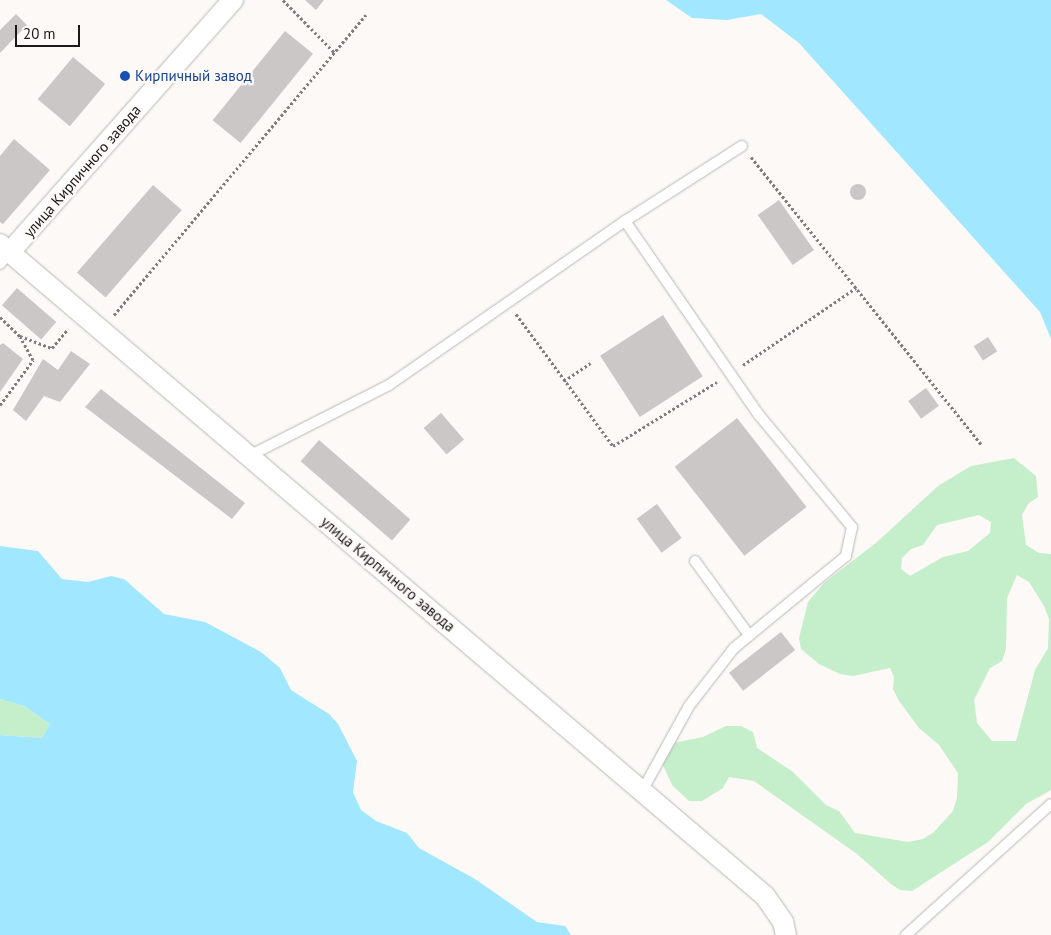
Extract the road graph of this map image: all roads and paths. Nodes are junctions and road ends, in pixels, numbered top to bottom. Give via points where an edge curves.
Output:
1 (233, 0) edge
2 (283, 0) edge
3 (366, 15) dead end
4 (334, 52) junction
5 (742, 146) joint
6 (625, 221) junction
7 (3, 253) edge
8 (856, 288) junction
9 (507, 302) junction
10 (82, 313) junction
11 (0, 317) edge
12 (102, 331) junction
13 (20, 336) junction
14 (591, 363) dead end
15 (730, 373) junction
16 (564, 380) junction
17 (0, 405) edge
18 (982, 445) dead end
19 (249, 456) junction
20 (695, 561) dead end
21 (749, 635) junction
22 (642, 791) junction
23 (1051, 804) edge
24 (786, 935) edge
25 (906, 935) edge

1 - 7 street, улица Кирпичного завода
2 - 4 path
3 - 4 path
4 - 12 path
5 - 6 lane
5 - 8 path
6 - 9 lane
6 - 15 lane
7 - 10 street, улица Кирпичного завода
8 - 15 path
8 - 18 path
9 - 16 path
9 - 19 lane via 389,385
10 - 12 street, улица Кирпичного завода
10 - 13 path via 52,348
11 - 13 path
12 - 19 street, улица Кирпичного завода
13 - 17 path via 33,360
14 - 16 path
15 - 16 path via 613,446
15 - 21 lane via 760,415 852,527 846,556
19 - 22 street, улица Кирпичного завода
20 - 21 lane
21 - 22 lane via 734,648 689,706
22 - 24 street, улица Кирпичного завода via 765,896 783,922
23 - 25 lane

